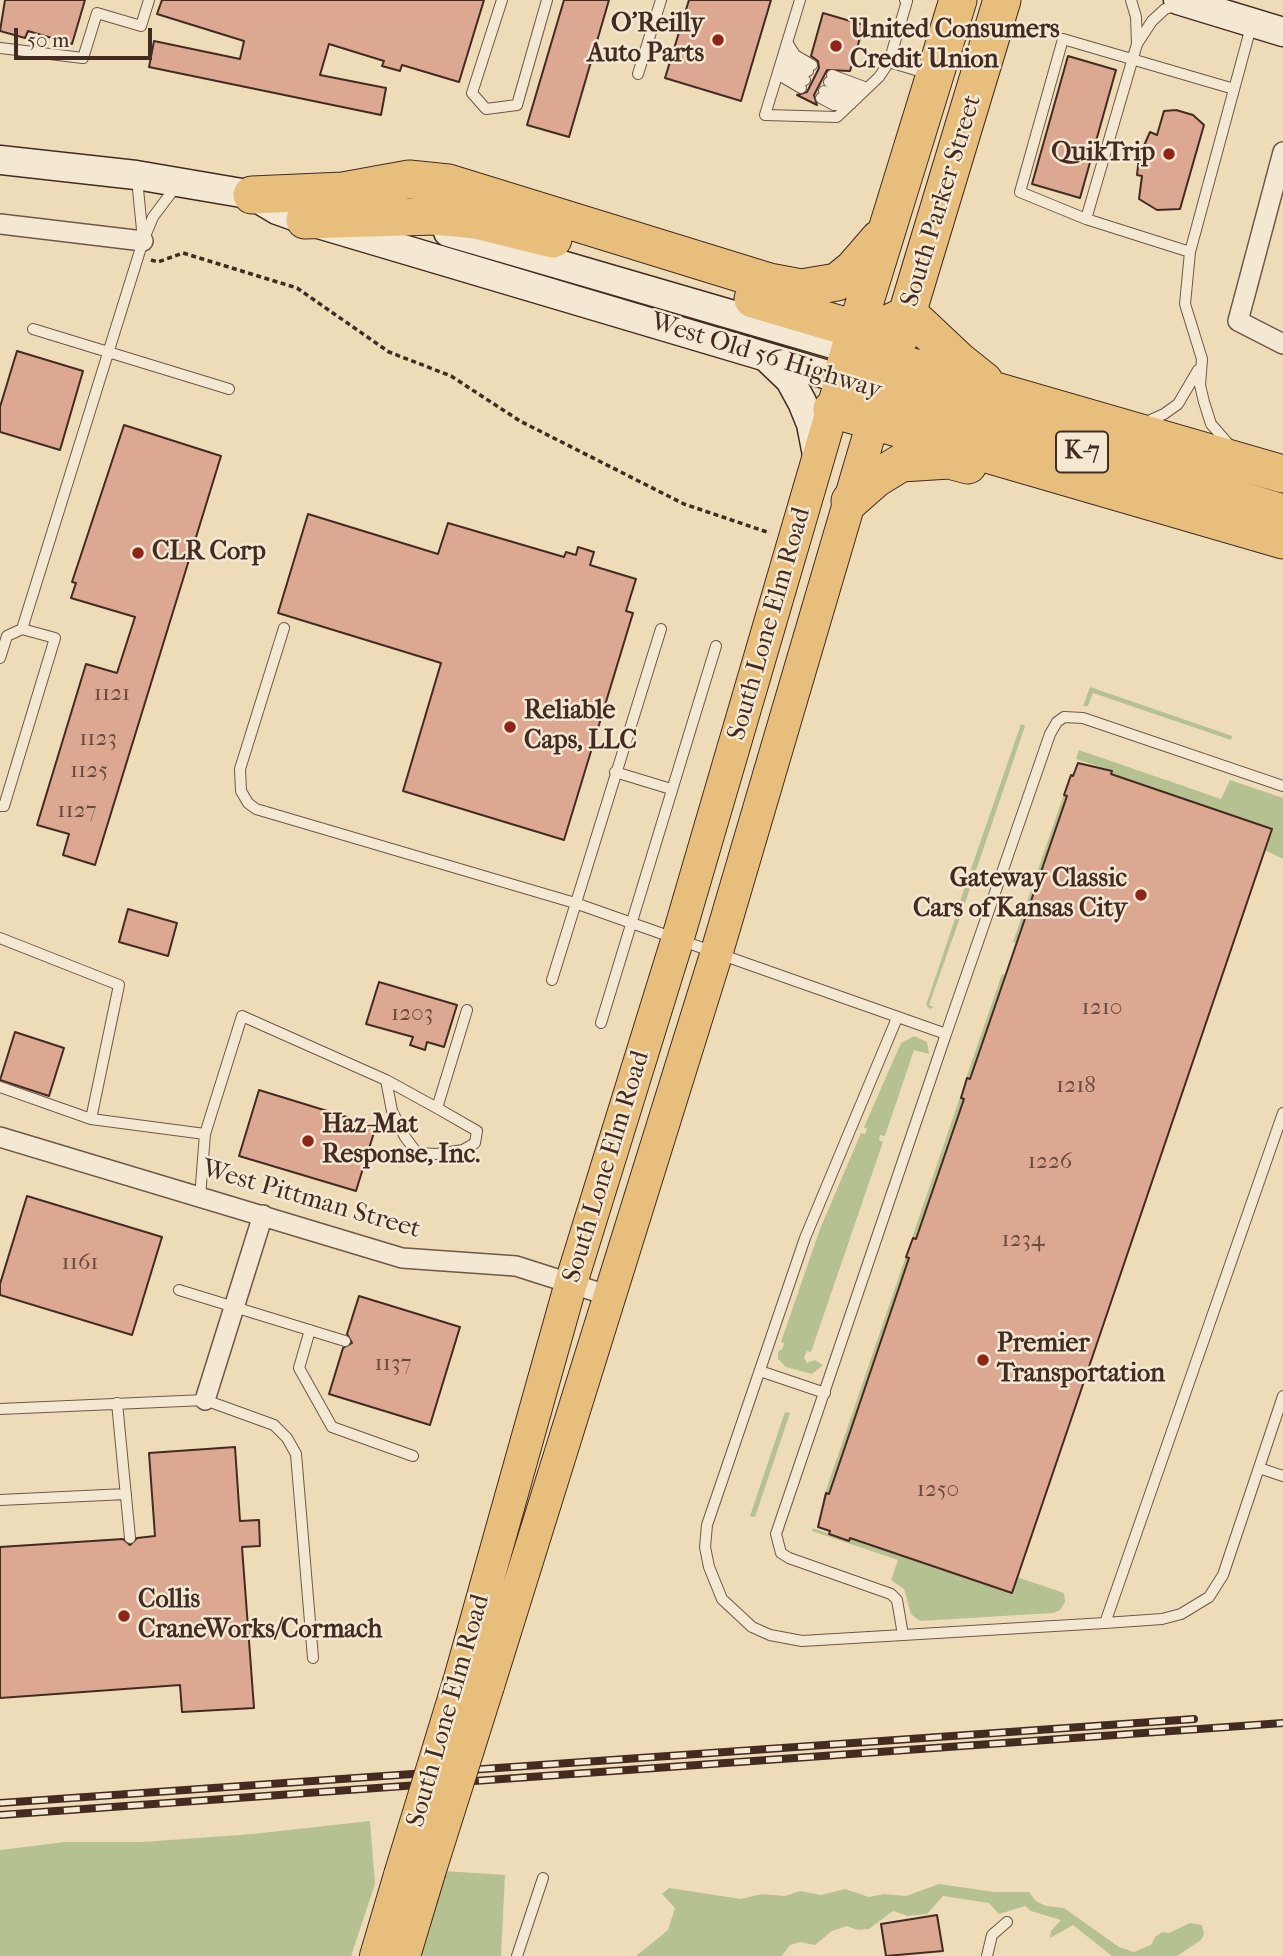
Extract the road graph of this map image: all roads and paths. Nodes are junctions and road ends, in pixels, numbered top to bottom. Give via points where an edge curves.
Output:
1 (149, 0) edge
2 (502, 0) edge
3 (547, 0) edge
4 (661, 0) edge
5 (800, 0) edge
6 (905, 0) edge
7 (958, 0) edge
8 (1002, 0) edge
9 (1131, 0) edge
10 (1182, 1) edge
11 (1252, 23) junction
12 (1283, 32) edge
13 (1137, 44) junction
14 (786, 47) junction
15 (0, 48) edge
16 (1132, 60) junction
17 (889, 62) junction
18 (780, 67) junction
19 (638, 74) dead end
20 (932, 75) junction
21 (1234, 89) junction
22 (859, 95) junction
23 (1283, 152) edge
24 (0, 160) edge
25 (136, 175) junction
26 (179, 183) junction
27 (252, 195) junction
28 (371, 216) junction
29 (1086, 219) junction
30 (305, 220) junction
31 (0, 224) edge
32 (884, 232) junction
33 (141, 249) junction
34 (1190, 252) junction
35 (909, 314) junction
36 (33, 329) dead end
37 (1283, 344) edge
38 (108, 352) junction
39 (765, 356) junction
40 (1202, 359) junction
41 (845, 367) junction
42 (229, 389) dead end
43 (882, 391) junction
44 (1000, 392) junction
45 (1129, 428) junction
46 (818, 460) junction
47 (1268, 469) edge
48 (850, 502) junction
49 (1283, 513) edge
50 (777, 536) dead end
51 (1283, 540) edge
52 (1283, 561) edge
53 (284, 628) dead end
54 (22, 629) junction
55 (661, 629) dead end
56 (716, 646) dead end
57 (0, 657) edge
58 (615, 772) junction
59 (1283, 786) edge
60 (671, 789) junction
61 (0, 806) edge
62 (575, 903) junction
63 (631, 923) junction
64 (0, 938) edge
65 (677, 941) junction
66 (716, 955) junction
67 (552, 980) dead end
68 (467, 1010) dead end
69 (897, 1018) junction
70 (601, 1023) dead end
71 (946, 1034) junction
72 (386, 1080) junction
73 (0, 1087) edge
74 (437, 1108) junction
75 (1283, 1113) edge
76 (91, 1119) junction
77 (205, 1134) junction
78 (0, 1137) edge
79 (200, 1197) junction
80 (262, 1215) junction
81 (571, 1283) junction
82 (179, 1290) dead end
83 (610, 1296) junction
84 (234, 1306) junction
85 (310, 1330) junction
86 (345, 1341) dead end
87 (760, 1371) junction
88 (825, 1393) junction
89 (1283, 1396) edge
90 (205, 1400) junction
91 (117, 1403) junction
92 (0, 1409) edge
93 (413, 1456) dead end
94 (1259, 1468) junction
95 (1283, 1476) edge
96 (126, 1494) junction
97 (0, 1500) edge
98 (130, 1538) dead end
99 (1105, 1623) junction
100 (903, 1635) junction
101 (313, 1658) dead end
102 (473, 1684) junction
103 (415, 1874) junction
104 (543, 1878) dead end
105 (1007, 1922) dead end
106 (376, 1956) edge
107 (404, 1956) edge
108 (517, 1956) edge
109 (987, 1956) edge

1 - 15 lane via 141,26 97,13 83,58
2 - 3 lane via 472,93 486,109 517,105
4 - 19 lane
5 - 14 lane
6 - 17 lane
7 - 20 highway, South Parker Street
8 - 35 highway, South Parker Street
9 - 13 lane
10 - 11 main road
10 - 13 lane via 1165,9
11 - 12 main road
11 - 21 lane
13 - 16 lane
14 - 18 lane
14 - 18 lane via 806,76
16 - 21 lane
16 - 29 lane
16 - 29 lane via 1063,39 1020,192
17 - 20 lane
17 - 22 lane
18 - 22 lane via 765,115 837,117
20 - 32 highway, South Parker Street
21 - 34 lane
22 - 22 lane via 834,105 826,86 842,89
23 - 37 street via 1238,321
24 - 25 main road, West Old 56 Highway
25 - 26 main road, West Old 56 Highway
25 - 33 lane
26 - 27 main road, West Old 56 Highway
26 - 33 lane via 153,217
27 - 28 main road, West Old 56 Highway
27 - 30 main road, West Old 56 Highway
27 - 32 highway via 343,191 409,179 448,183 801,288 837,282
28 - 30 highway
28 - 41 highway via 463,218 514,228
29 - 34 lane
30 - 39 main road, West Old 56 Highway
31 - 33 street
32 - 41 highway, South Parker Street
33 - 38 lane
33 - 50 path via 159,261 183,253 296,288 389,352 452,376 532,427 684,505
34 - 40 lane via 1185,304
35 - 41 highway via 883,326
35 - 43 highway, South Parker Street
35 - 44 highway, K-7
36 - 38 lane
38 - 42 lane
38 - 54 lane
39 - 41 main road, West Old 56 Highway
39 - 46 main road via 790,380 802,402
40 - 45 lane via 1178,404
40 - 47 lane via 1200,385 1211,424 1228,444
41 - 43 highway, West Old 56 Highway
41 - 43 highway
41 - 46 main road, South Lone Elm Road
43 - 44 highway, West Old 56 Highway
43 - 48 main road, South Lone Elm Road
43 - 49 highway, West Old 56 Highway / K-7
43 - 51 highway
44 - 45 highway, West Old 56 Highway / K-7
45 - 47 highway, West Old 56 Highway / K-7
46 - 65 main road, South Lone Elm Road
48 - 52 highway via 901,463 949,460
48 - 66 main road, South Lone Elm Road
53 - 62 lane via 240,769 241,791 248,803 264,812
54 - 57 lane via 7,636
54 - 61 lane via 55,638 4,806
55 - 58 lane
56 - 60 lane
58 - 60 lane
58 - 62 lane
59 - 71 lane via 1083,718 1057,722
60 - 63 lane
62 - 63 lane
62 - 67 lane
63 - 65 lane
63 - 70 lane
64 - 76 lane via 119,985
65 - 66 lane
65 - 81 main road, South Lone Elm Road
66 - 69 lane
66 - 83 main road, South Lone Elm Road
68 - 74 lane
69 - 71 lane
69 - 87 lane via 814,1216
71 - 88 lane
72 - 74 lane
72 - 74 lane via 392,1111 417,1153 463,1150 475,1143 477,1131
72 - 77 lane via 242,1016
73 - 76 lane
75 - 99 lane
76 - 77 lane
77 - 79 lane
78 - 79 street, West Pittman Street
79 - 80 street, West Pittman Street
80 - 81 street, West Pittman Street via 402,1258 516,1266
80 - 84 street
81 - 83 street, West Pittman Street
81 - 102 main road, South Lone Elm Road
82 - 84 lane
83 - 102 main road, South Lone Elm Road
84 - 85 lane
84 - 90 street
85 - 86 lane
85 - 93 lane via 299,1368 332,1427
87 - 88 lane
87 - 100 lane via 707,1525 709,1567 722,1599 752,1627 785,1639
88 - 100 lane via 776,1534 777,1545 789,1558 891,1594 897,1600
89 - 94 lane
90 - 91 lane
90 - 101 lane via 274,1425 296,1454
91 - 92 lane
91 - 96 lane
94 - 95 lane
94 - 99 lane via 1223,1575 1209,1597 1172,1617
96 - 97 lane
96 - 98 lane
99 - 100 lane
102 - 103 main road, South Lone Elm Road, bridge
103 - 106 main road, South Lone Elm Road
103 - 107 main road, South Lone Elm Road
104 - 108 lane
105 - 109 lane via 992,1935

